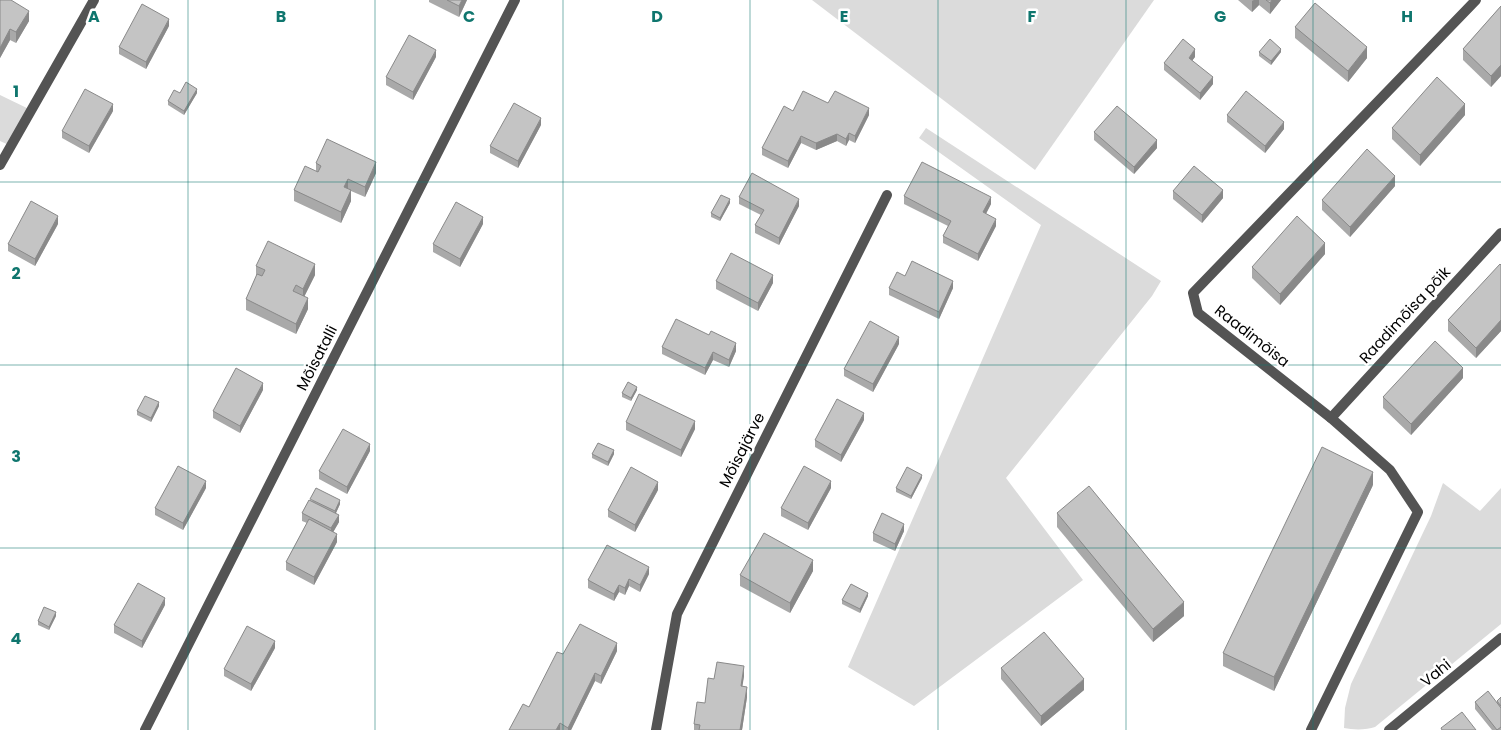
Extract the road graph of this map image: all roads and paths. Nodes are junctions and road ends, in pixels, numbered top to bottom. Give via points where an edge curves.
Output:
1 (94, 0) edge
2 (515, 0) edge
3 (1476, 0) edge
4 (0, 165) edge
5 (888, 195) dead end
6 (1501, 233) edge
7 (1331, 418) junction
8 (1501, 638) edge
9 (145, 730) edge
10 (656, 730) edge
11 (1311, 730) edge
12 (1389, 730) edge

1 - 4 street
2 - 9 street, Mõisatalli
3 - 7 street, Raadimõisa via 1193,293 1198,313
5 - 10 street, Mõisajärve via 677,614
6 - 7 street, Raadimõisa põik
7 - 11 street, Raadimõisa via 1390,470 1418,512
8 - 12 street, Vahi

